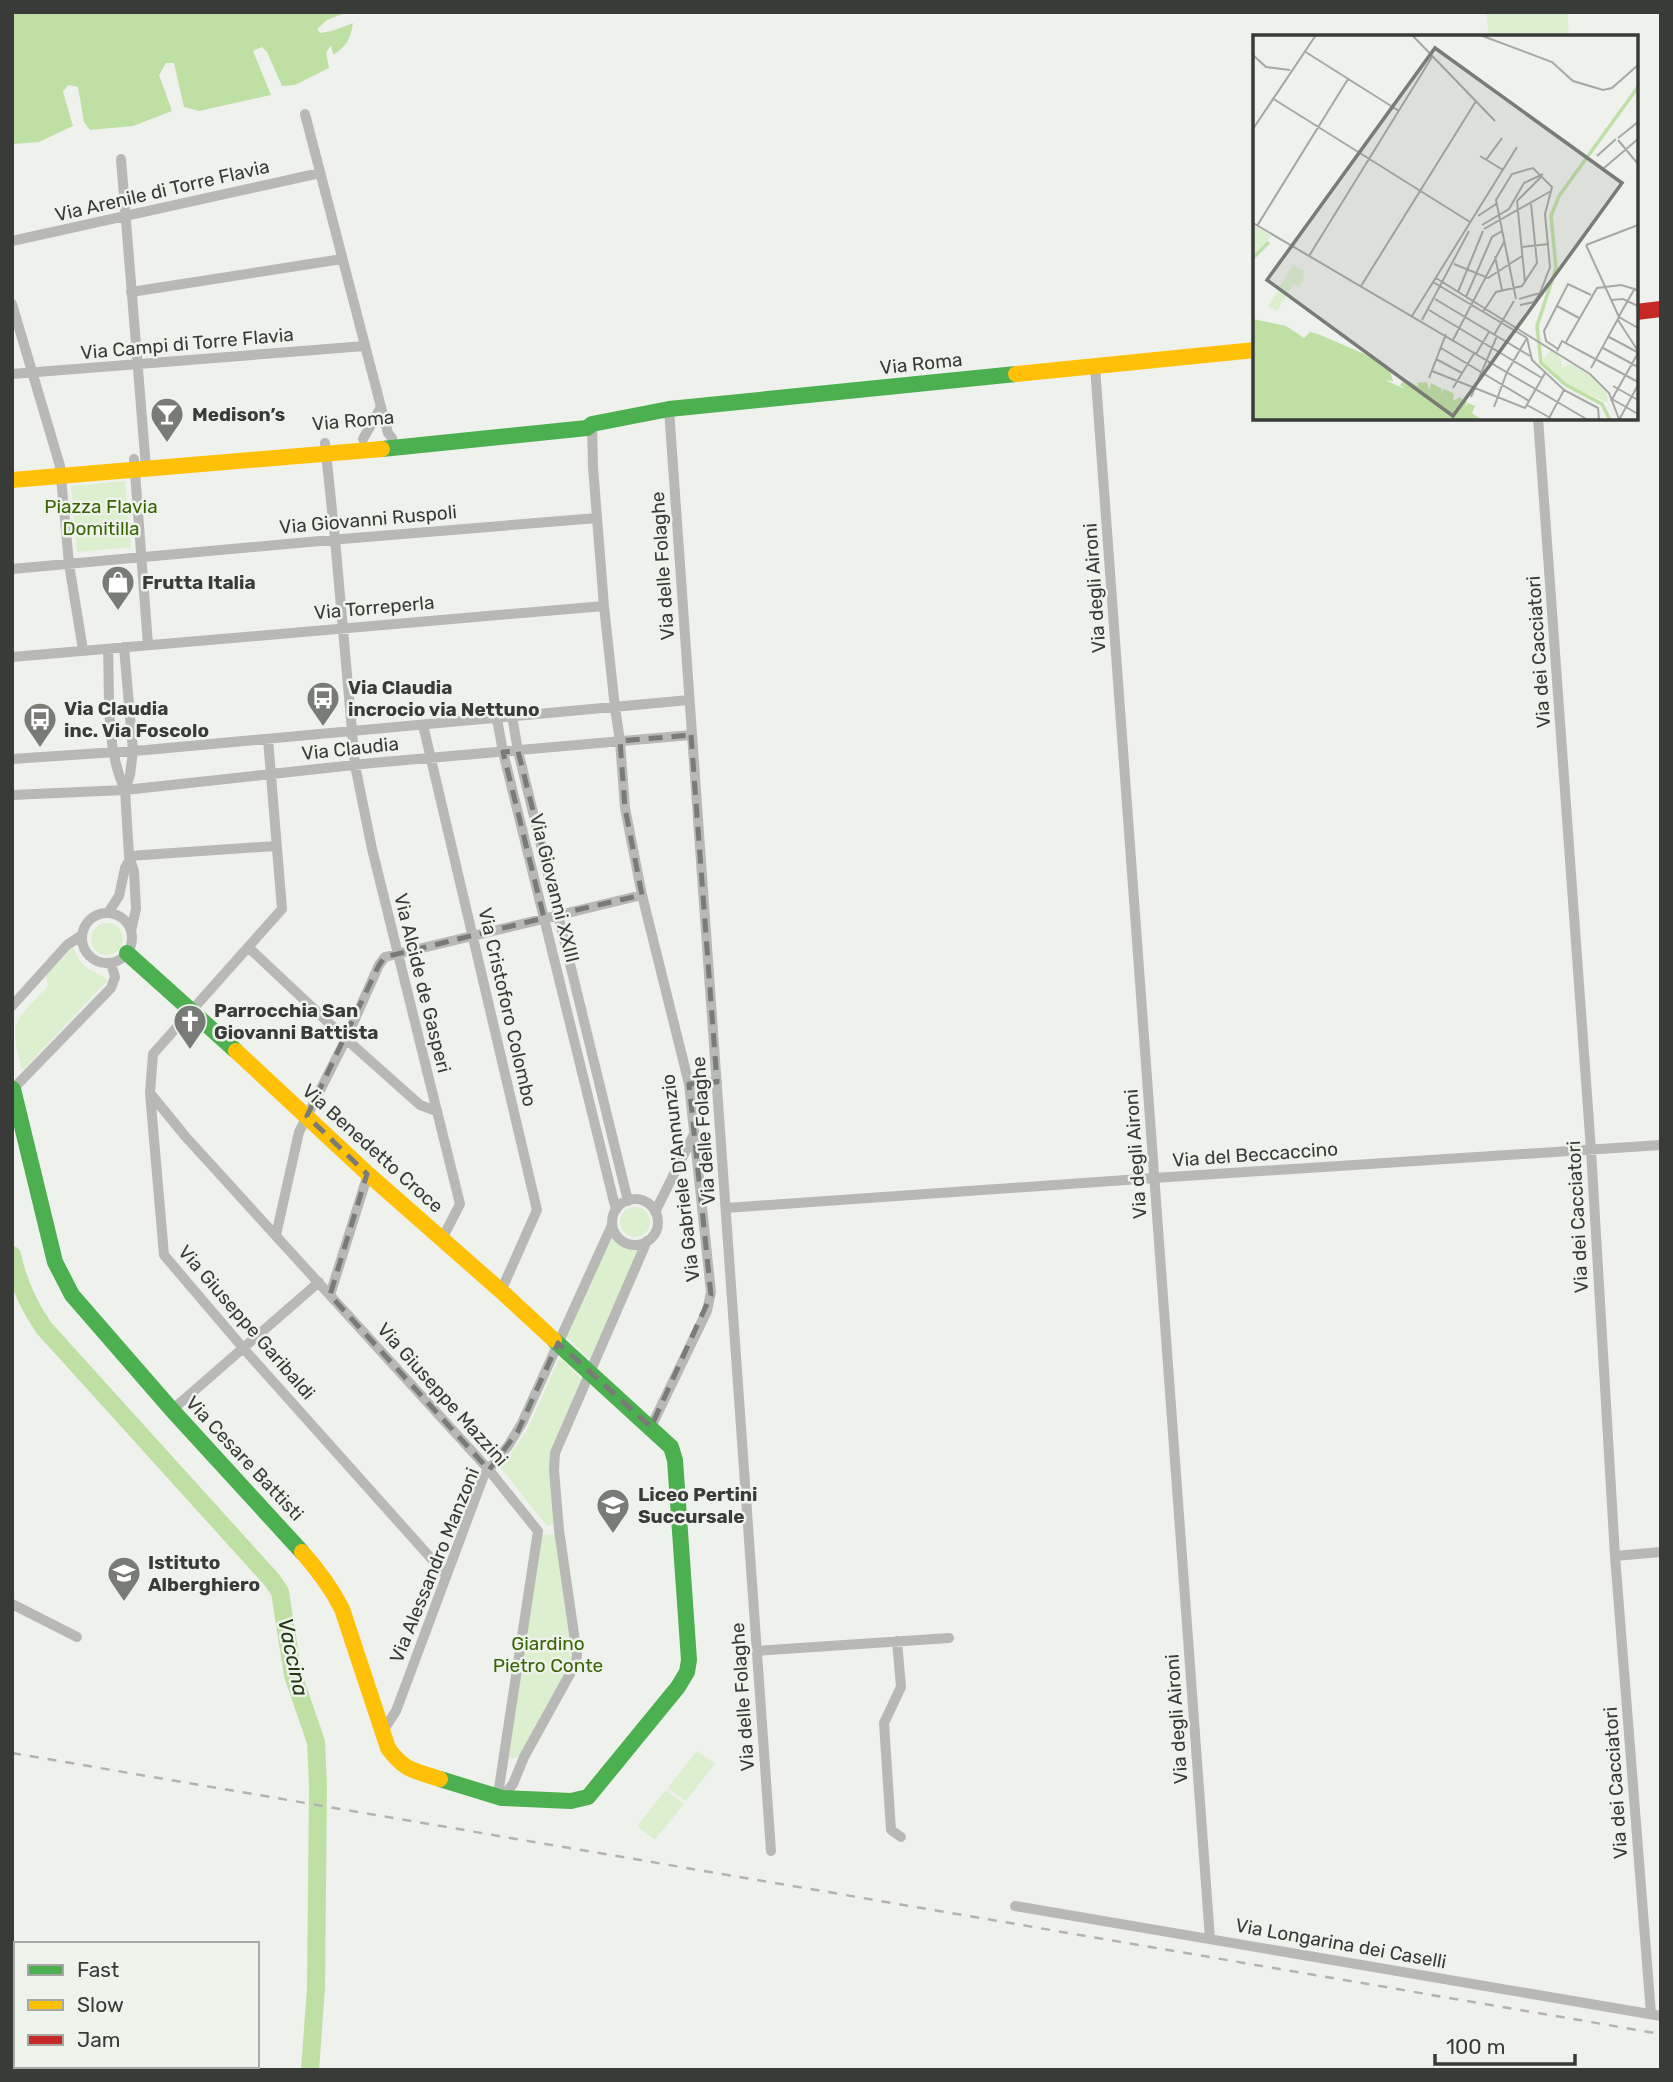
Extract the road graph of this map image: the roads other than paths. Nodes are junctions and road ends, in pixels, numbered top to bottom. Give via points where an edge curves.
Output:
1 (305, 114) dead end
2 (121, 159) dead end
3 (320, 173) junction
4 (125, 217) junction
5 (12, 241) edge
6 (342, 260) junction
7 (131, 292) junction
8 (12, 304) edge
9 (1661, 309) edge
10 (1638, 312) edge
11 (365, 346) junction
12 (1253, 350) edge
13 (139, 365) junction
14 (1095, 367) junction
15 (32, 372) junction
16 (12, 374) edge
17 (381, 407) junction
18 (669, 409) junction
19 (1538, 420) edge
20 (592, 424) junction
21 (363, 439) junction
22 (393, 442) junction
23 (325, 448) junction
24 (140, 464) junction
25 (12, 470) edge
26 (60, 471) junction
27 (12, 480) edge
28 (597, 518) junction
29 (335, 539) junction
30 (142, 557) junction
31 (69, 564) junction
32 (12, 569) edge
33 (604, 606) junction
34 (343, 627) junction
35 (148, 645) junction
36 (124, 647) junction
37 (108, 649) junction
38 (83, 650) junction
39 (12, 657) edge
40 (689, 700) junction
41 (615, 708) junction
42 (512, 716) junction
43 (497, 719) junction
44 (423, 725) junction
45 (350, 731) junction
46 (691, 736) junction
47 (268, 739) junction
48 (620, 741) junction
49 (133, 751) junction
50 (518, 751) junction
51 (112, 752) junction
52 (503, 752) junction
53 (36, 756) junction
54 (430, 758) junction
55 (12, 759) edge
56 (355, 765) junction
57 (12, 767) edge
58 (270, 774) junction
59 (125, 790) junction
60 (12, 795) edge
61 (276, 846) junction
62 (129, 858) junction
63 (642, 895) junction
64 (108, 914) junction
65 (559, 914) junction
66 (544, 918) junction
67 (131, 931) junction
68 (82, 935) junction
69 (474, 935) junction
70 (248, 947) junction
71 (127, 953) junction
72 (397, 954) junction
73 (111, 963) junction
74 (12, 1006) edge
75 (191, 1011) junction
76 (346, 1039) junction
77 (594, 1063) junction
78 (580, 1066) junction
79 (717, 1082) junction
80 (689, 1084) junction
81 (13, 1087) edge
82 (150, 1093) junction
83 (436, 1111) junction
84 (307, 1116) junction
85 (694, 1135) junction
86 (1661, 1145) edge
87 (1591, 1150) junction
88 (368, 1174) junction
89 (1154, 1178) junction
90 (628, 1200) junction
91 (726, 1208) junction
92 (615, 1210) junction
93 (655, 1212) junction
94 (612, 1225) junction
95 (276, 1234) junction
96 (442, 1239) junction
97 (647, 1241) junction
98 (319, 1282) junction
99 (502, 1291) junction
100 (330, 1295) junction
101 (558, 1343) junction
102 (244, 1349) junction
103 (590, 1374) junction
104 (172, 1410) junction
105 (651, 1427) junction
106 (489, 1470) junction
107 (559, 1530) junction
108 (538, 1531) junction
109 (1661, 1552) edge
110 (1615, 1556) junction
111 (446, 1575) junction
112 (12, 1604) edge
113 (77, 1637) dead end
114 (949, 1638) dead end
115 (897, 1641) junction
116 (756, 1651) junction
117 (383, 1731) junction
118 (502, 1798) junction
119 (901, 1837) dead end
120 (771, 1851) dead end
121 (1015, 1906) dead end
122 (1210, 1939) junction
123 (1656, 2015) edge

1 - 3 street
2 - 4 street
3 - 4 street, Via Arenile di Torre Flavia
3 - 6 street
4 - 5 street, Via Arenile di Torre Flavia
4 - 7 street
6 - 7 street
6 - 11 street
7 - 13 street
8 - 15 street
9 - 10 street
11 - 13 street, Via Campi di Torre Flavia
11 - 17 street
12 - 14 street, Via Roma
13 - 15 street, Via Campi di Torre Flavia
13 - 24 street
14 - 18 street, Via Roma
14 - 89 street, Via degli Aironi
15 - 16 street, Via Campi di Torre Flavia
15 - 26 street
17 - 21 street
17 - 22 street
18 - 20 street, Via Roma
18 - 40 street, Via delle Folaghe
19 - 87 street, Via dei Cacciatori
20 - 22 street, Via Roma via 587,419
20 - 28 street, Via Gabriele D'Annunzio
21 - 22 street, Via Roma
21 - 23 street, Via Roma
22 - 23 street, Via Roma
23 - 24 street, Via Roma
23 - 29 street, Via Alcide de Gasperi
24 - 26 street, Via Roma
24 - 30 street
25 - 26 street, Via Roma
26 - 27 street, Via Roma
26 - 31 street
28 - 29 street, Via Giovanni Ruspoli
28 - 33 street, Via Gabriele D'Annunzio
29 - 30 street, Via Giovanni Ruspoli
29 - 34 street, Via Alcide de Gasperi
30 - 31 street
30 - 35 street
31 - 32 street
31 - 38 street
33 - 34 street, Via Torreperla
33 - 41 street, Via Gabriele D'Annunzio
34 - 35 street, Via Torreperla
34 - 45 street, Via Alcide de Gasperi
35 - 36 street, Via Torreperla
36 - 37 street, Via Torreperla
36 - 49 street
37 - 38 street, Via Torreperla
37 - 51 street
38 - 39 street
40 - 41 street, Via Claudia
40 - 46 street, Via delle Folaghe
41 - 42 street, Via Claudia
41 - 48 street, Via Gabriele D'Annunzio
42 - 43 street, Via Claudia
42 - 50 street, Via Giovanni XXIII
43 - 44 street, Via Claudia
43 - 52 street, Via Giovanni XXIII
44 - 45 street, Via Claudia
44 - 54 street, Via Cristoforo Colombo
45 - 47 street, Via Claudia
45 - 56 street, Via Alcide de Gasperi
46 - 48 street, Via Claudia
46 - 79 street, Via delle Folaghe
47 - 49 street, Via Claudia
47 - 58 street, Via Giuseppe Garibaldi
48 - 50 street, Via Claudia
48 - 63 street, Via Gabriele D'Annunzio via 625,808
49 - 51 street, Via Claudia
49 - 59 street
50 - 52 street, Via Claudia
50 - 65 street, Via Giovanni XXIII
51 - 53 street, Via Claudia
51 - 59 street
52 - 54 street, Via Claudia
52 - 66 street, Via Giovanni XXIII
53 - 55 street, Via Claudia
53 - 57 street, Via Claudia
54 - 56 street, Via Claudia
54 - 69 street, Via Cristoforo Colombo
56 - 58 street, Via Claudia
56 - 72 street, Via Alcide de Gasperi
58 - 59 street, Via Claudia
58 - 61 street, Via Giuseppe Garibaldi
59 - 60 street, Via Claudia
59 - 62 street
61 - 62 street
61 - 70 street, Via Giuseppe Garibaldi via 282,908
62 - 64 street via 119,896
62 - 67 street via 136,909
63 - 65 street
63 - 80 street, Via Gabriele D'Annunzio
64 - 67 street via 122,919
64 - 68 street via 94,917
65 - 66 street
65 - 77 street, Via Giovanni XXIII
66 - 69 street
66 - 78 street, Via Giovanni XXIII
67 - 71 street
68 - 73 street via 89,957
68 - 74 street via 67,945
69 - 72 street
69 - 99 street, Via Cristoforo Colombo via 537,1210
70 - 75 street, Via Giuseppe Garibaldi
70 - 76 street
71 - 73 street
71 - 75 street, Via Benedetto Croce
72 - 76 street via 385,957 379,965
72 - 83 street, Via Alcide de Gasperi
73 - 81 street via 115,980 111,988
75 - 82 street, Via Giuseppe Garibaldi via 153,1054
75 - 84 street, Via Benedetto Croce
76 - 83 street via 420,1105
76 - 84 street
77 - 78 street
77 - 90 street, Via Giovanni XXIII
78 - 92 street, Via Giovanni XXIII
79 - 80 street
79 - 91 street, Via delle Folaghe
80 - 85 street, Via Gabriele D'Annunzio
81 - 104 street, Via Cesare Battisti via 63,1280
82 - 95 street, Via Giuseppe Mazzini
82 - 102 street, Via Giuseppe Garibaldi via 164,1255
83 - 96 street, Via Alcide de Gasperi via 460,1204
84 - 88 street, Via Benedetto Croce
84 - 95 street via 299,1132
85 - 93 street
85 - 105 street, Via Gabriele D'Annunzio via 710,1299
86 - 87 street, Via del Beccaccino
87 - 89 street, Via del Beccaccino
87 - 110 street, Via dei Cacciatori
88 - 96 street, Via Benedetto Croce
88 - 100 street
89 - 91 street, Via del Beccaccino
89 - 122 street, Via degli Aironi
90 - 92 street
90 - 93 street via 640,1200
91 - 116 street, Via delle Folaghe
92 - 94 street
93 - 97 street via 656,1231
94 - 97 street via 625,1243
94 - 101 street, Via Alessandro Manzoni
95 - 98 street, Via Giuseppe Mazzini
96 - 99 street, Via Benedetto Croce
97 - 103 street
98 - 100 street, Via Giuseppe Mazzini
98 - 102 street
99 - 101 street, Via Benedetto Croce
100 - 106 street, Via Giuseppe Mazzini
101 - 103 street, Via Benedetto Croce
101 - 106 street, Via Alessandro Manzoni via 518,1431
102 - 104 street
102 - 111 street, Via Giuseppe Garibaldi
103 - 105 street, Via Benedetto Croce
103 - 107 street via 555,1453
104 - 117 street, Via Cesare Battisti via 329,1585 342,1609
105 - 118 street, Via Cesare Battisti via 671,1447 675,1460 687,1672 588,1797 571,1801
106 - 108 street, Via Giuseppe Mazzini
106 - 111 street, Via Alessandro Manzoni
107 - 108 street
107 - 118 street via 576,1663
108 - 118 street via 499,1788
109 - 110 street
110 - 123 street, Via dei Cacciatori
111 - 117 street, Via Alessandro Manzoni via 396,1711
112 - 113 street
114 - 115 street
115 - 116 street
115 - 119 street via 901,1686 884,1723 891,1830
116 - 120 street, Via delle Folaghe
117 - 118 street, Via Cesare Battisti via 390,1753 403,1766
121 - 122 street, Via Longarina dei Caselli
122 - 123 street, Via Longarina dei Caselli

